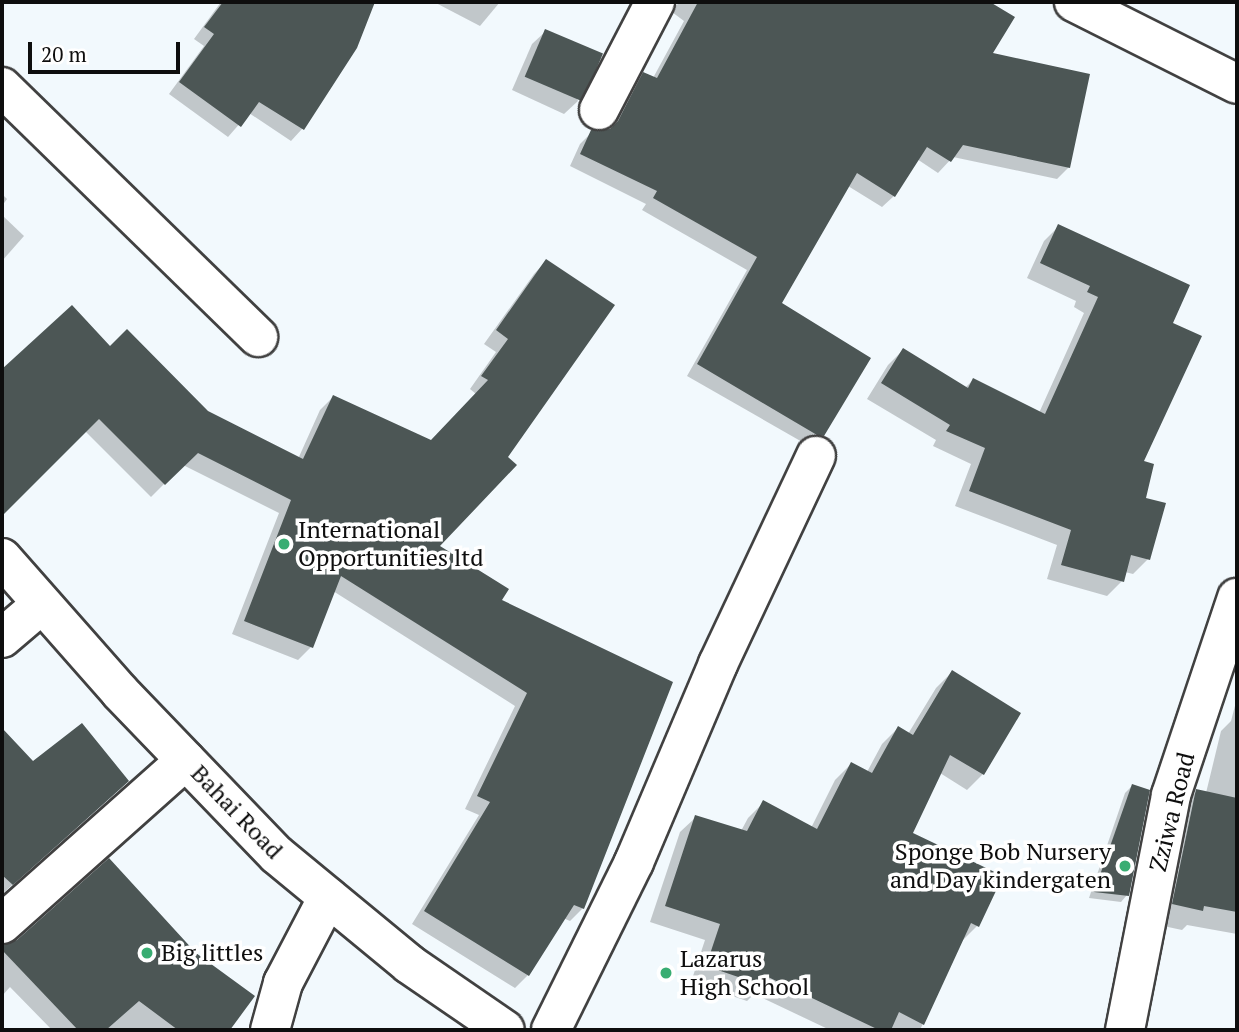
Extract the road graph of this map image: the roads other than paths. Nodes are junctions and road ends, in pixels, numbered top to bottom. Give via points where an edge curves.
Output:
1 (655, 2) edge
2 (1074, 2) edge
3 (1237, 84) edge
4 (2, 87) edge
5 (600, 110) dead end
6 (258, 337) dead end
7 (816, 456) dead end
8 (2, 558) edge
9 (1237, 598) edge
10 (43, 604) junction
11 (2, 638) edge
12 (186, 760) junction
13 (328, 897) junction
14 (2, 924) edge
15 (270, 1030) edge
16 (505, 1030) edge
17 (551, 1030) edge
18 (1125, 1030) edge

1 - 5 street
2 - 3 street
4 - 6 street
7 - 17 street via 718,664 634,862
8 - 10 street, Bahai Road
9 - 18 street, Zziwa Road via 1171,795
10 - 11 street
10 - 12 street, Bahai Road
12 - 13 street, Bahai Road via 277,855
12 - 14 street
13 - 15 street via 283,983
13 - 16 street, Bahai Road via 409,964

